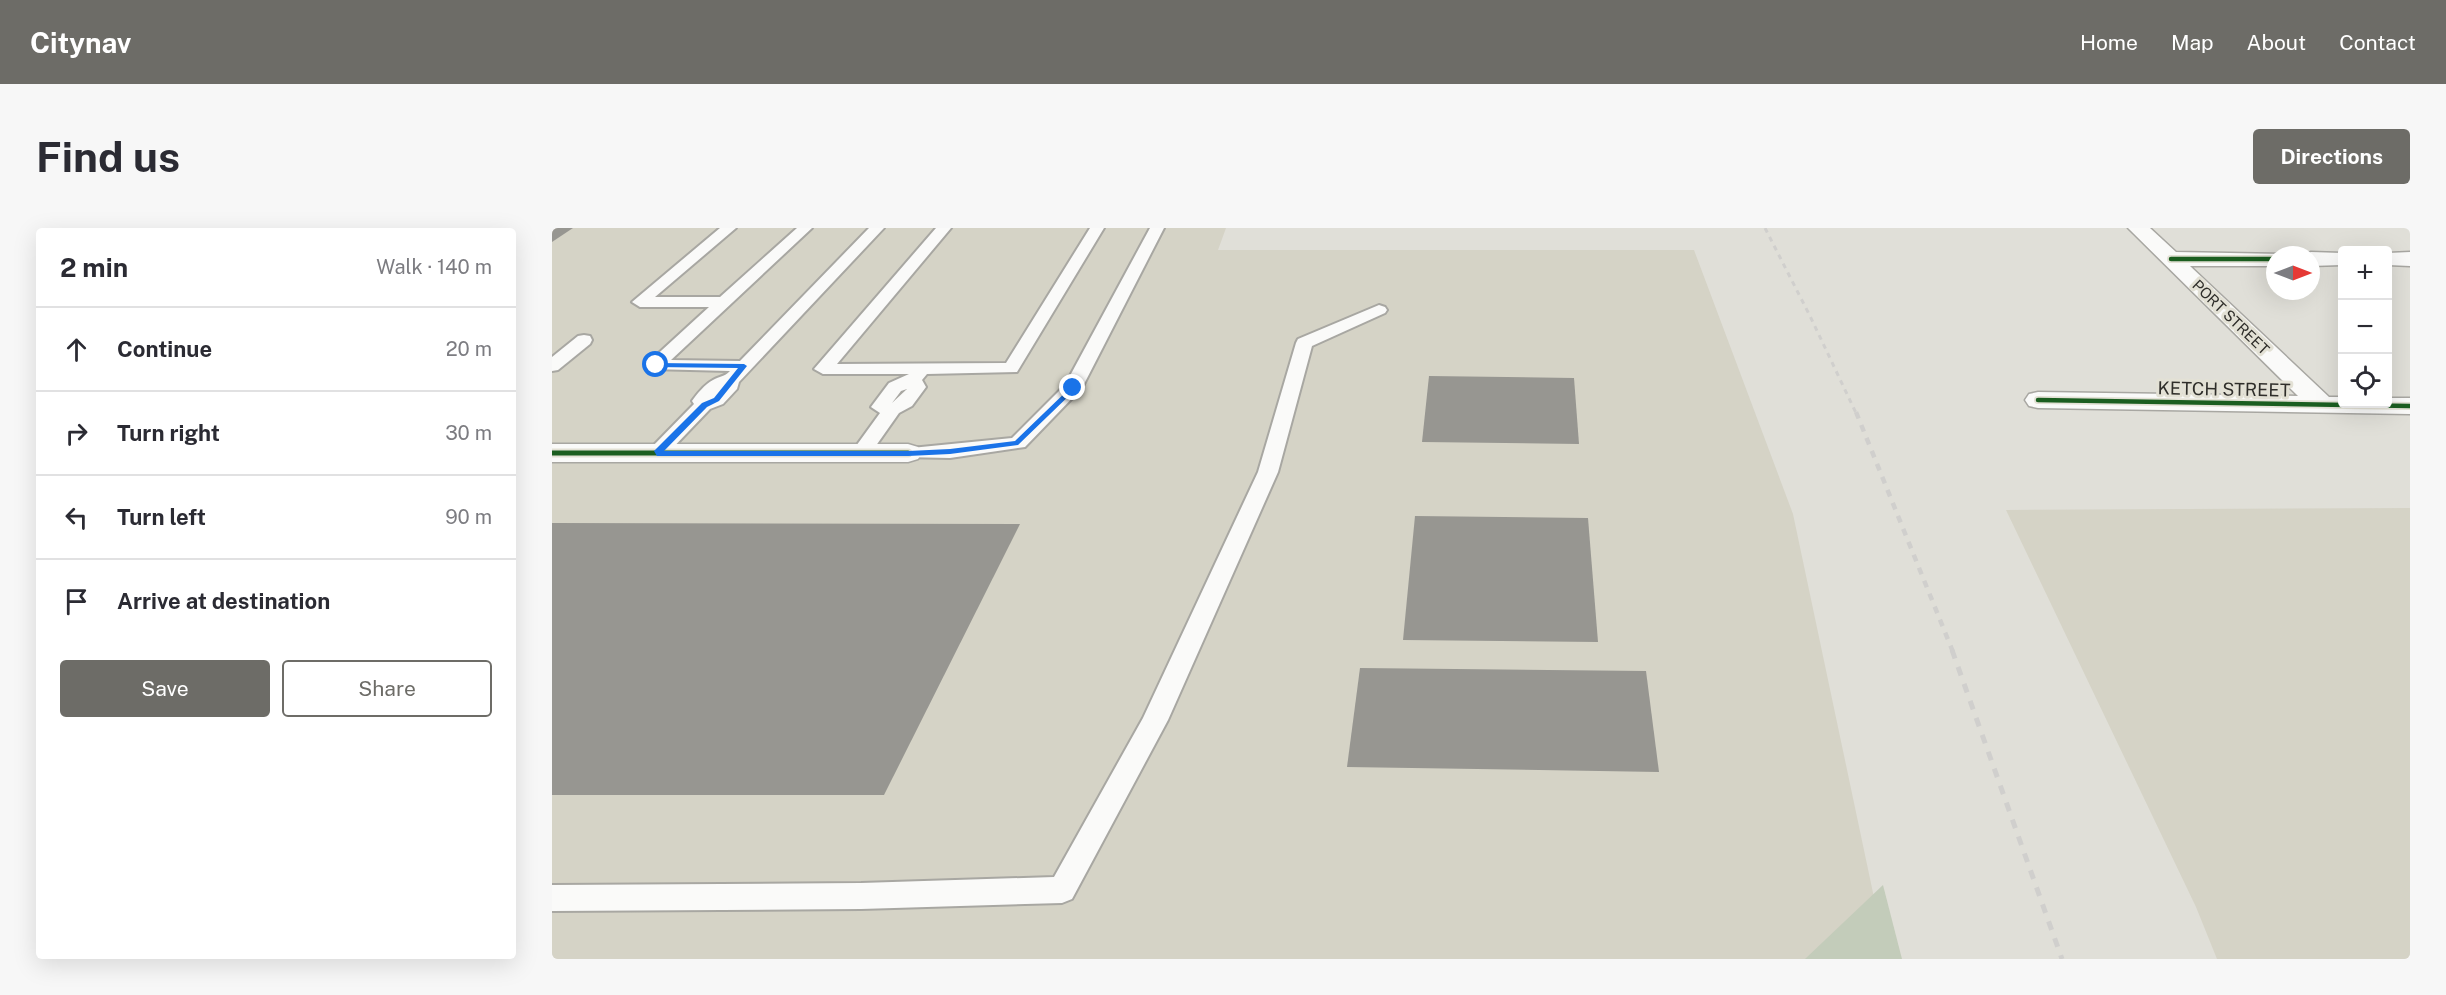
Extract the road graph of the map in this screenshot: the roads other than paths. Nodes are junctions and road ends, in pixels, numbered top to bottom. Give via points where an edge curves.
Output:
1 (729, 228) edge
2 (805, 228) edge
3 (877, 228) edge
4 (944, 228) edge
5 (1097, 228) edge
6 (1157, 228) edge
7 (2138, 228) edge
8 (2266, 259) edge
9 (2320, 259) edge
10 (2338, 259) edge
11 (2392, 259) edge
12 (2410, 259) edge
13 (2171, 260) junction
14 (724, 302) junction
15 (1379, 310) dead end
16 (584, 339) dead end
17 (552, 366) edge
18 (744, 366) junction
19 (918, 374) junction
20 (2038, 400) dead end
21 (2323, 406) junction
22 (2410, 406) edge
23 (552, 453) edge
24 (657, 453) junction
25 (861, 453) junction
26 (908, 453) joint
27 (552, 898) edge

1 - 14 lane via 640,302
2 - 14 lane
3 - 18 lane
4 - 19 lane via 823,369
5 - 19 lane via 1011,368
6 - 26 lane via 1073,388 1018,443
7 - 13 street, PORT STREET
8 - 13 street
9 - 10 street
11 - 12 street
13 - 21 street, PORT STREET
14 - 18 lane via 656,365
15 - 27 lane via 1304,343 1268,472 1155,720 1062,890
16 - 17 lane
18 - 24 lane via 717,400 704,405
19 - 25 lane via 895,387 880,407 891,411
20 - 21 street, KETCH STREET
21 - 22 street, KETCH STREET
23 - 24 street
24 - 25 street
25 - 26 street

